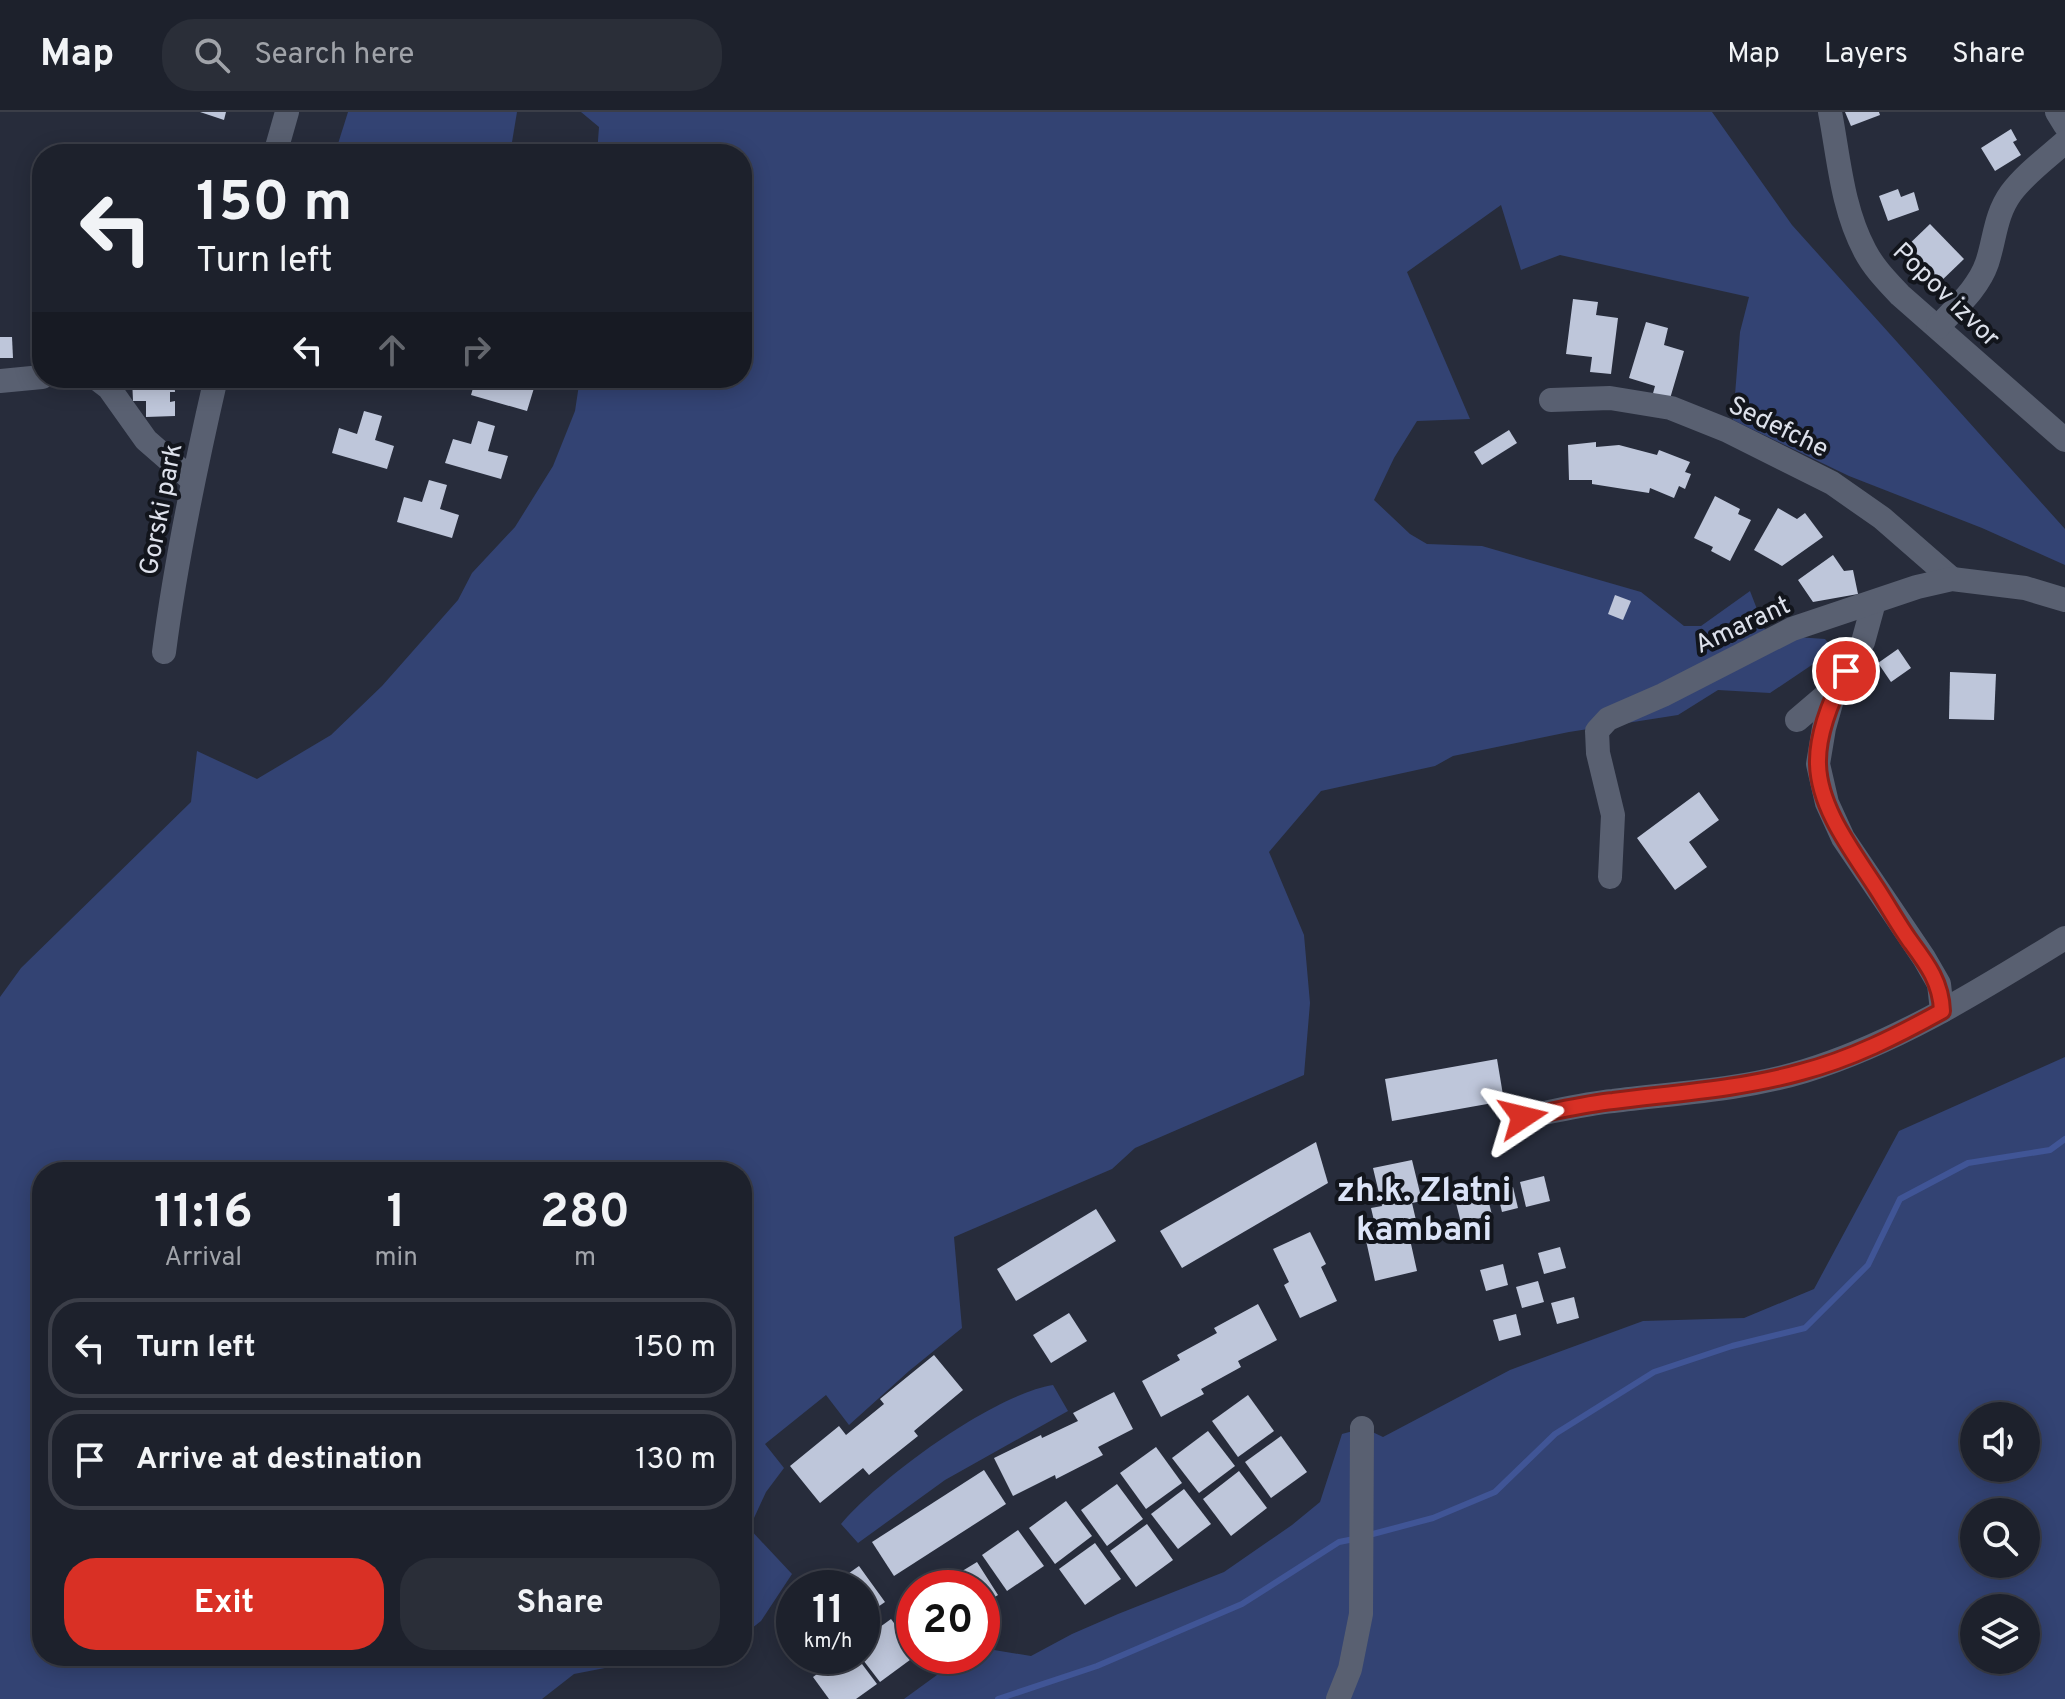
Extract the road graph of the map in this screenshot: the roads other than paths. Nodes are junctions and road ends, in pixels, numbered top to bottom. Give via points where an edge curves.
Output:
1 (287, 112) edge
2 (1830, 112) edge
3 (2057, 112) edge
4 (2065, 125) edge
5 (2065, 142) edge
6 (278, 144) edge
7 (1938, 327) junction
8 (32, 378) edge
9 (0, 381) edge
10 (109, 388) edge
11 (214, 388) edge
12 (1551, 400) dead end
13 (2065, 440) edge
14 (192, 480) junction
15 (1952, 579) junction
16 (2065, 600) edge
17 (1874, 602) junction
18 (164, 652) dead end
19 (1839, 684) junction
20 (1797, 720) dead end
21 (1610, 877) dead end
22 (2065, 938) edge
23 (1942, 1011) junction
24 (1523, 1117) dead end
25 (1362, 1428) dead end
26 (1338, 1699) edge

1 - 6 street
2 - 7 street, Popov izvor via 1843,192 1865,251 1900,295
3 - 4 street
5 - 7 street via 2011,193 1979,280
7 - 13 street, Popov izvor
8 - 9 street
10 - 14 street via 146,440
11 - 14 street, Gorski park
12 - 15 street, Sedefche via 1610,398 1671,408 1726,430 1832,483
14 - 18 street, Gorski park
15 - 16 street, Amarant via 2025,588
15 - 17 street, Amarant
17 - 19 street via 1863,642
17 - 21 street, Amarant via 1792,629 1608,719 1597,731 1613,815
19 - 20 street
19 - 23 street via 1818,764 1827,803 1843,838 1939,984
22 - 23 street
23 - 24 street via 1894,1038 1773,1080
25 - 26 street via 1361,1614

